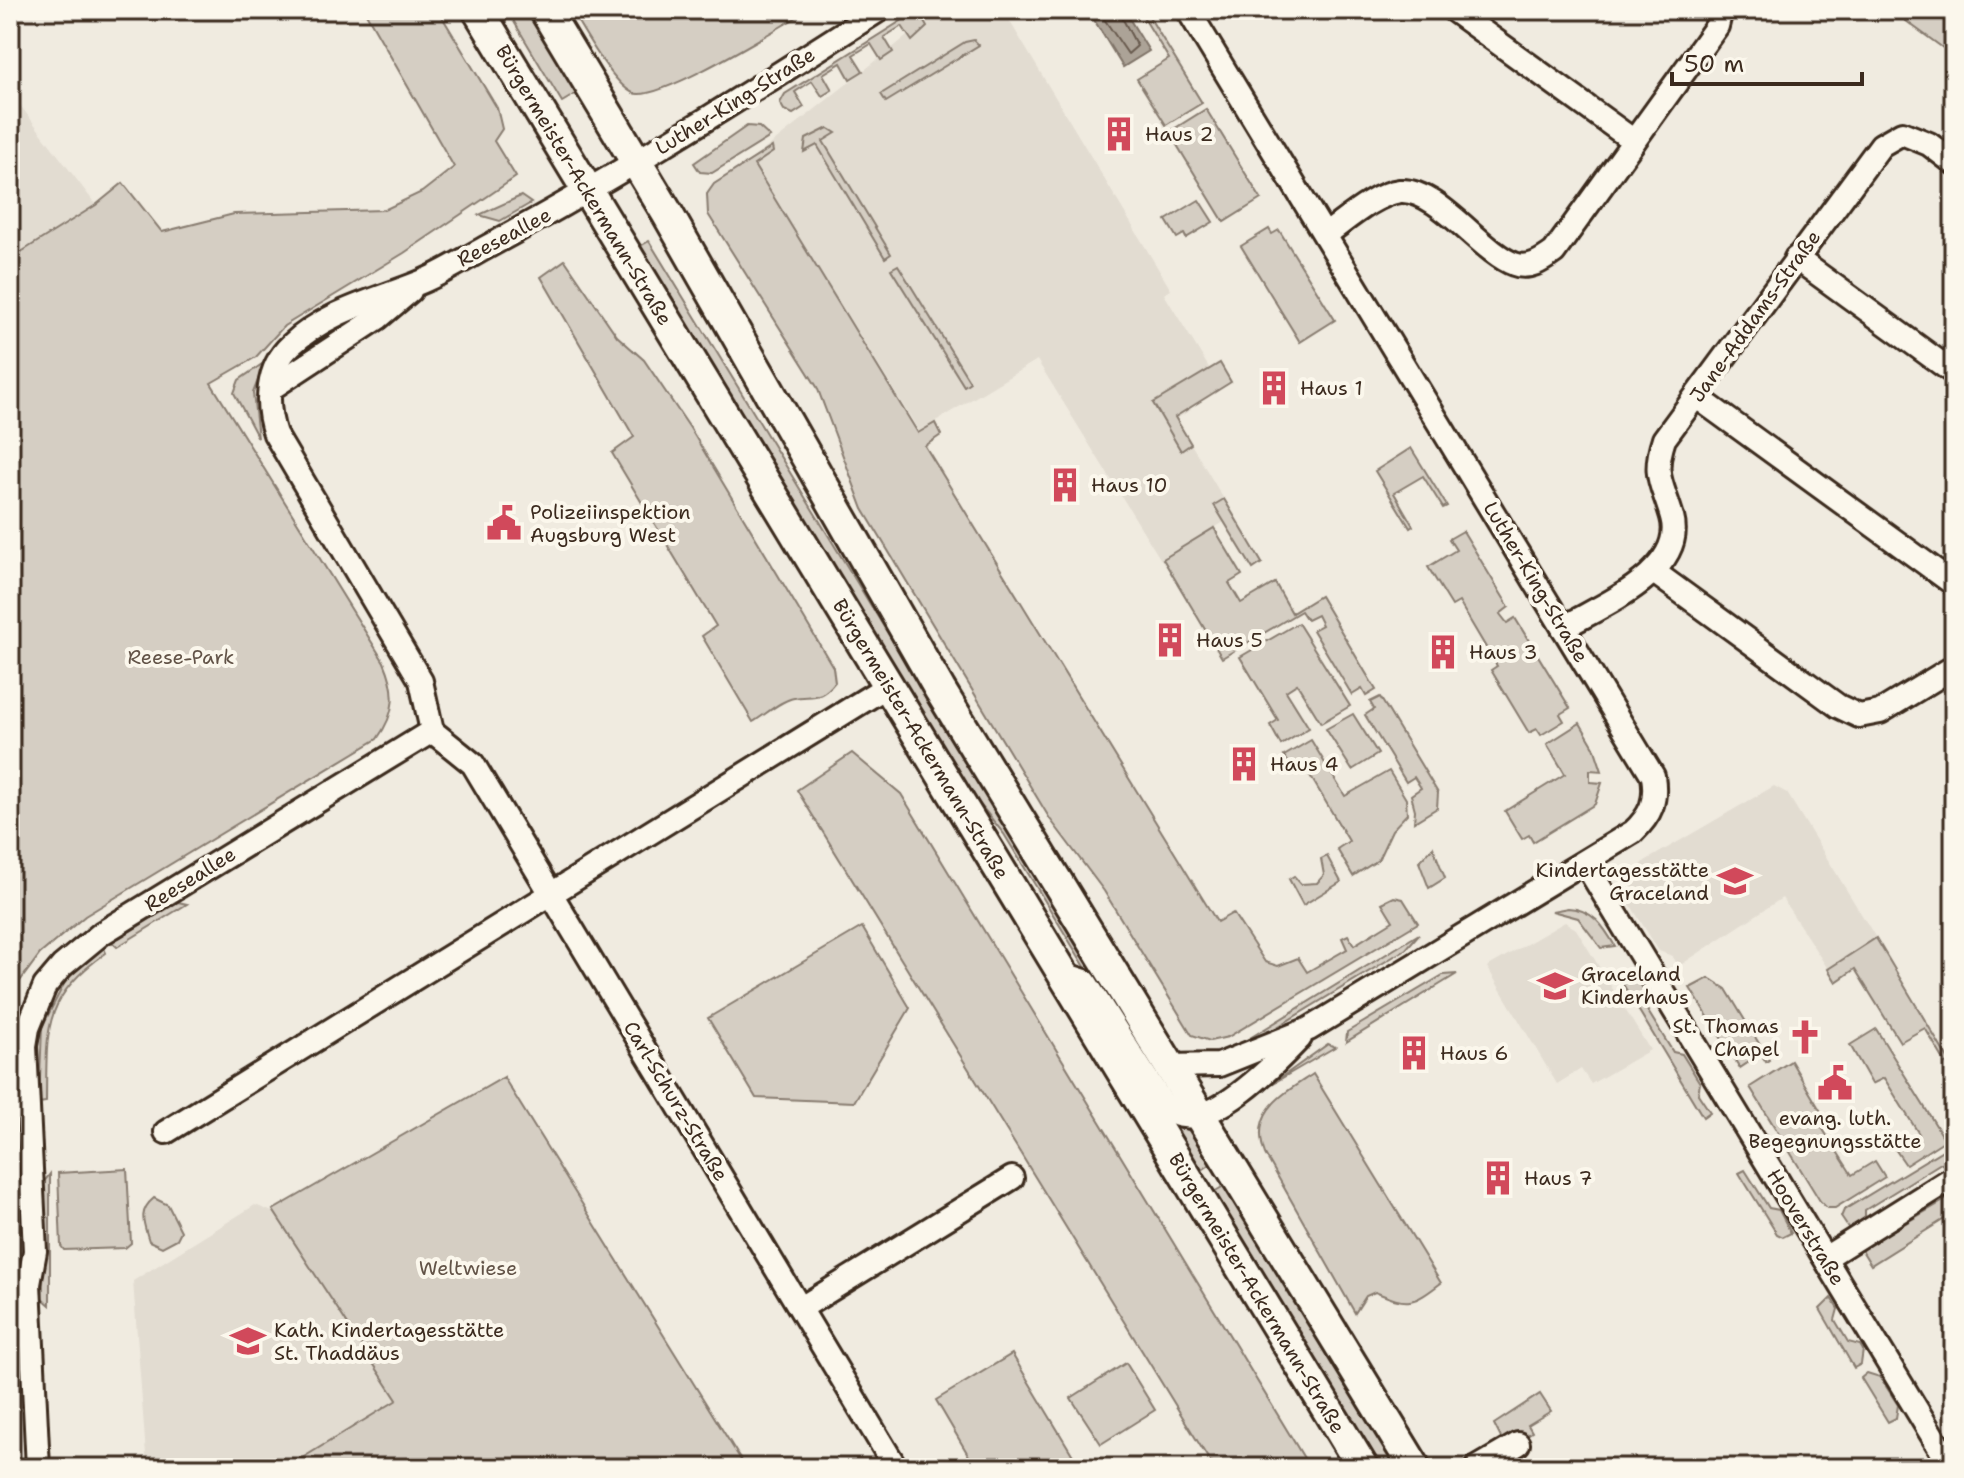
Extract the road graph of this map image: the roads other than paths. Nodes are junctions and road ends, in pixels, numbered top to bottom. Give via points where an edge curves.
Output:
1 (478, 10) edge
2 (545, 10) edge
3 (879, 10) edge
4 (1188, 10) edge
5 (1453, 10) edge
6 (1721, 10) edge
7 (1634, 141) junction
8 (637, 161) junction
9 (1954, 163) edge
10 (589, 190) junction
11 (1325, 235) junction
12 (1796, 258) junction
13 (1954, 373) edge
14 (1697, 397) junction
15 (1654, 572) junction
16 (1954, 584) edge
17 (1563, 628) junction
18 (1954, 667) edge
19 (889, 685) junction
20 (432, 731) junction
21 (1585, 863) junction
22 (551, 894) junction
23 (1063, 974) junction
24 (1309, 1029) junction
25 (1169, 1066) junction
26 (1199, 1116) junction
27 (166, 1132) dead end
28 (1954, 1177) edge
29 (1012, 1178) dead end
30 (1825, 1258) junction
31 (801, 1308) junction
32 (1518, 1444) dead end
33 (38, 1468) edge
34 (896, 1468) edge
35 (1363, 1468) edge
36 (1415, 1468) edge
37 (1477, 1468) edge
38 (1952, 1468) edge

1 - 10 main road, Bürgermeister-Ackermann-Straße
2 - 8 main road, Bürgermeister-Ackermann-Straße
3 - 8 street, Luther-King-Straße
4 - 11 street, Luther-King-Straße
5 - 7 street
6 - 7 street via 1717,26
7 - 11 street via 1554,252 1537,264 1515,265 1423,197 1401,191
8 - 10 street, Luther-King-Straße
8 - 25 main road, Bürgermeister-Ackermann-Straße via 940,690
9 - 12 street, Jane-Addams-Straße via 1902,133 1881,145
10 - 19 main road, Bürgermeister-Ackermann-Straße
10 - 20 street, Reeseallee via 418,284 378,318 270,389 267,411 275,434 421,681
11 - 17 street, Luther-King-Straße
12 - 13 street
12 - 14 street, Jane-Addams-Straße
14 - 15 street, Jane-Addams-Straße via 1664,439 1656,464 1675,534 1672,549
14 - 16 street
15 - 17 street, Jane-Addams-Straße
15 - 18 street via 1859,716 1880,712
17 - 21 street, Luther-King-Straße via 1653,776 1655,791 1645,821
19 - 22 street
19 - 23 main road, Bürgermeister-Ackermann-Straße
20 - 22 street, Carl-Schurz-Straße via 473,764
20 - 33 street, Reeseallee via 102,933 62,966 33,1009 25,1046
21 - 24 street, Luther-King-Straße
21 - 30 street, Hooverstraße
22 - 27 street
22 - 31 street, Carl-Schurz-Straße
23 - 26 street via 1085,981 1161,1101 1176,1114
23 - 35 main road, Bürgermeister-Ackermann-Straße
24 - 25 street, Luther-King-Straße via 1219,1065
24 - 26 street, Luther-King-Straße via 1263,1076
25 - 26 main road, Bürgermeister-Ackermann-Straße
26 - 36 main road, Bürgermeister-Ackermann-Straße
28 - 30 street
29 - 31 street
30 - 38 street, Hooverstraße
31 - 34 street, Carl-Schurz-Straße
32 - 37 street

